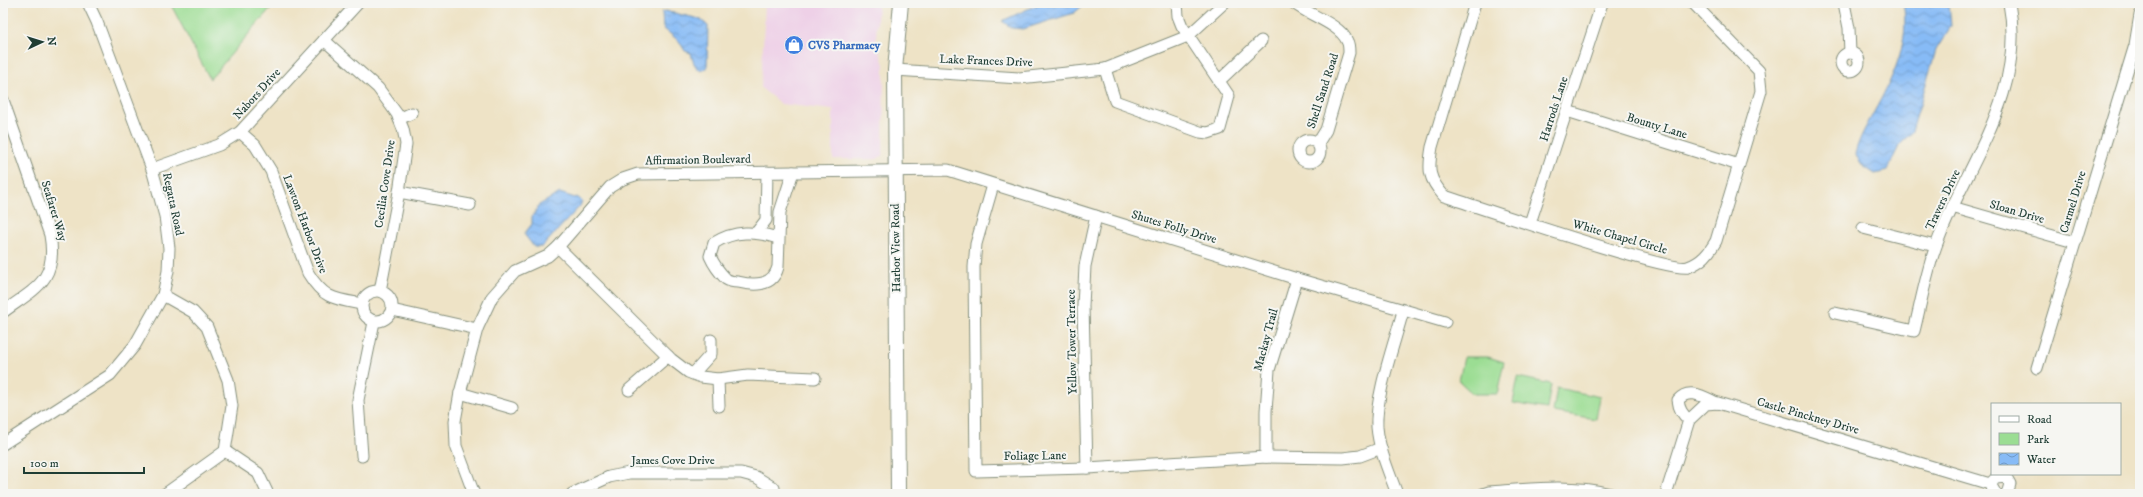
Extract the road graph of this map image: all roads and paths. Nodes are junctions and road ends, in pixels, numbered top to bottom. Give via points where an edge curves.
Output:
1 (88, 3) edge
2 (358, 3) edge
3 (901, 3) edge
4 (1178, 3) edge
5 (1224, 3) edge
6 (1294, 3) edge
7 (1475, 3) edge
8 (1602, 3) edge
9 (1693, 3) edge
10 (1844, 3) edge
11 (2009, 3) edge
12 (2140, 15) edge
13 (1188, 36) junction
14 (324, 40) junction
15 (1261, 40) dead end
16 (2138, 45) edge
17 (1850, 53) dead end
18 (1105, 69) junction
19 (895, 70) junction
20 (1219, 81) junction
21 (3, 100) edge
22 (1567, 111) junction
23 (412, 113) dead end
24 (399, 119) junction
25 (240, 132) junction
26 (1318, 143) dead end
27 (1739, 165) junction
28 (152, 169) junction
29 (895, 171) junction
30 (767, 172) junction
31 (793, 172) junction
32 (993, 185) junction
33 (399, 192) junction
34 (470, 205) dead end
35 (1952, 207) junction
36 (1096, 216) junction
37 (1530, 223) junction
38 (1863, 228) dead end
39 (756, 233) junction
40 (778, 238) junction
41 (2074, 242) junction
42 (1936, 246) junction
43 (558, 247) junction
44 (1297, 279) junction
45 (380, 291) junction
46 (162, 295) junction
47 (362, 304) junction
48 (392, 310) junction
49 (1403, 311) junction
50 (3, 312) edge
51 (1835, 313) dead end
52 (374, 322) junction
53 (1445, 322) dead end
54 (477, 329) junction
55 (711, 340) dead end
56 (668, 356) junction
57 (2037, 368) dead end
58 (693, 374) junction
59 (815, 378) dead end
60 (718, 379) junction
61 (630, 390) dead end
62 (460, 393) junction
63 (1718, 403) junction
64 (719, 406) dead end
65 (512, 408) dead end
66 (1689, 420) junction
67 (3, 444) edge
68 (1380, 448) junction
69 (225, 451) junction
70 (362, 456) dead end
71 (1266, 457) junction
72 (1087, 468) junction
73 (774, 488) dead end
74 (1993, 490) edge
75 (165, 494) edge
76 (268, 494) edge
77 (474, 494) edge
78 (572, 494) edge
79 (898, 494) edge
80 (1397, 494) edge
81 (1482, 494) edge
82 (1611, 494) edge
83 (1666, 494) edge
84 (2007, 494) edge

1 - 28 street, Regatta Road
2 - 14 street, Nabors Drive
3 - 19 main road, Harbor View Road
4 - 13 street via 1178,16
5 - 13 street, Lake Frances Drive
6 - 26 street, Shell Sand Road via 1339,30 1348,41 1349,53 1326,130
7 - 37 street, White Chapel Circle via 1428,168 1433,184 1444,196
8 - 22 street, Harrods Lane
9 - 27 street, White Chapel Circle via 1759,71 1761,91
10 - 17 street
11 - 35 street, Travers Drive via 2012,34 2010,70 1999,110
12 - 16 street, Carmel Drive
13 - 18 street, Lake Frances Drive
13 - 20 street
14 - 24 street, Cecilia Cove Drive via 378,88
14 - 25 street, Nabors Drive
15 - 20 street
16 - 41 street, Carmel Drive
18 - 19 street, Lake Frances Drive via 1019,78
18 - 20 street via 1115,101 1208,133 1220,129 1229,96
19 - 29 main road, Harbor View Road
21 - 50 street, Seafarer Way via 50,235 53,251 52,266 44,280
22 - 27 street, Bounty Lane
22 - 37 street, Harrods Lane
23 - 24 street
24 - 33 street, Cecilia Cove Drive via 406,144
25 - 28 street, Nabors Drive via 219,145
25 - 47 street, Lawton Harbor Drive via 255,145 271,171 308,273 314,282 332,299
27 - 37 street, White Chapel Circle via 1716,241 1705,258 1687,268 1648,261
28 - 46 street, Regatta Road via 165,216 169,248 168,271
29 - 31 street, Affirmation Boulevard
29 - 32 street, Shutes Folly Drive via 948,170
29 - 79 main road, Harbor View Road
30 - 31 street, Affirmation Boulevard
30 - 39 street via 766,220
30 - 43 street, Affirmation Boulevard via 638,174 623,179 610,187
31 - 40 street via 780,212 781,226
32 - 36 street, Shutes Folly Drive
32 - 72 street, Foliage Lane via 976,244 974,267 976,471
33 - 34 street
33 - 45 street, Cecilia Cove Drive
35 - 41 street, Sloan Drive
35 - 42 street, Travers Drive
36 - 44 street, Shutes Folly Drive
36 - 72 street, Yellow Tower Terrace via 1085,266 1083,306
38 - 42 street
39 - 40 street
39 - 40 street via 735,233 714,243 710,256 727,280 748,285 770,281 776,275 778,267
41 - 57 street, Carmel Drive
42 - 51 street, Travers Drive via 1914,331
43 - 54 street, Affirmation Boulevard via 548,256 515,271 503,282 492,297
43 - 56 street
44 - 49 street, Shutes Folly Drive
44 - 71 street, Mackay Trail via 1269,370
45 - 47 street via 370,292
45 - 48 street via 390,298
46 - 67 street, Regatta Road via 135,345 110,375
46 - 69 street via 193,312 207,327 228,380 232,406
47 - 52 street via 364,315
48 - 52 street via 385,320
48 - 54 street
49 - 53 street, Shutes Folly Drive
49 - 68 street via 1380,395 1377,426
52 - 70 street via 353,400
54 - 62 street, Affirmation Boulevard
55 - 58 street via 711,354
56 - 58 street
56 - 61 street
58 - 60 street
59 - 60 street via 748,375
60 - 64 street
62 - 65 street
62 - 77 street, Affirmation Boulevard via 455,421 456,446
63 - 66 street via 1706,404
63 - 66 street, Castle Pinckney Drive via 1694,393 1681,396 1678,406
63 - 74 street, Castle Pinckney Drive
66 - 83 street
68 - 71 street, Foliage Lane via 1360,456
68 - 80 street
69 - 75 street
69 - 76 street via 258,473
71 - 72 street, Foliage Lane
73 - 78 street, James Cove Drive via 756,477 741,473 629,473 609,477
74 - 84 street via 1996,478 2006,477 2010,484
81 - 82 street via 1562,486

